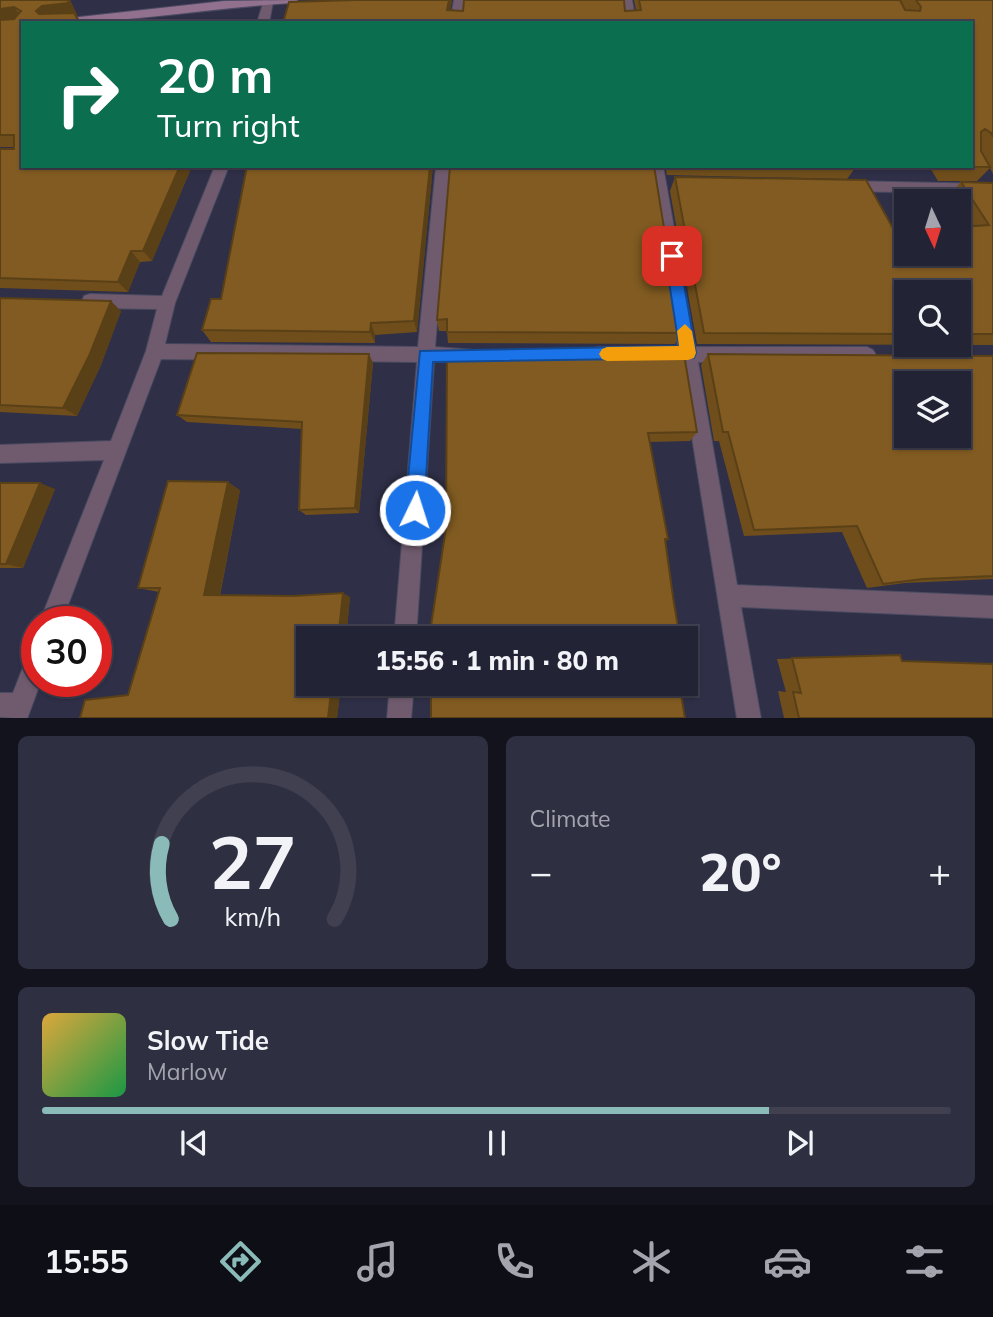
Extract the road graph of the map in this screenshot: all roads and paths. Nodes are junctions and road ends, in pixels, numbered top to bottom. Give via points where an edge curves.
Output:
1 (293, 0) edge
2 (458, 0) edge
3 (626, 0) edge
4 (221, 2) edge
5 (268, 2) junction
6 (68, 21) edge
7 (263, 21) edge
8 (456, 21) edge
9 (629, 21) edge
10 (221, 168) edge
11 (443, 168) edge
12 (981, 170) edge
13 (663, 177) edge
14 (825, 186) edge
15 (992, 190) edge
16 (70, 300) edge
17 (167, 303) junction
18 (155, 351) junction
19 (688, 353) junction
20 (578, 354) edge
21 (426, 355) junction
22 (481, 355) edge
23 (882, 355) edge
24 (115, 450) junction
25 (0, 454) edge
26 (727, 595) junction
27 (57, 606) edge
28 (993, 607) edge
29 (406, 626) edge
30 (21, 691) edge
31 (401, 696) edge
32 (12, 709) edge
33 (399, 718) edge
34 (749, 718) edge

1 - 5 street
2 - 8 street
3 - 9 street
4 - 5 street
4 - 6 street
5 - 7 street
10 - 17 street
11 - 21 street
12 - 15 street
13 - 19 street
14 - 15 street
16 - 17 street
17 - 18 street
18 - 21 street
18 - 24 street
19 - 20 street
19 - 23 street
19 - 26 street
21 - 22 street
21 - 29 street
24 - 25 street
24 - 27 street
26 - 28 street
26 - 34 street
30 - 32 street
31 - 33 street

